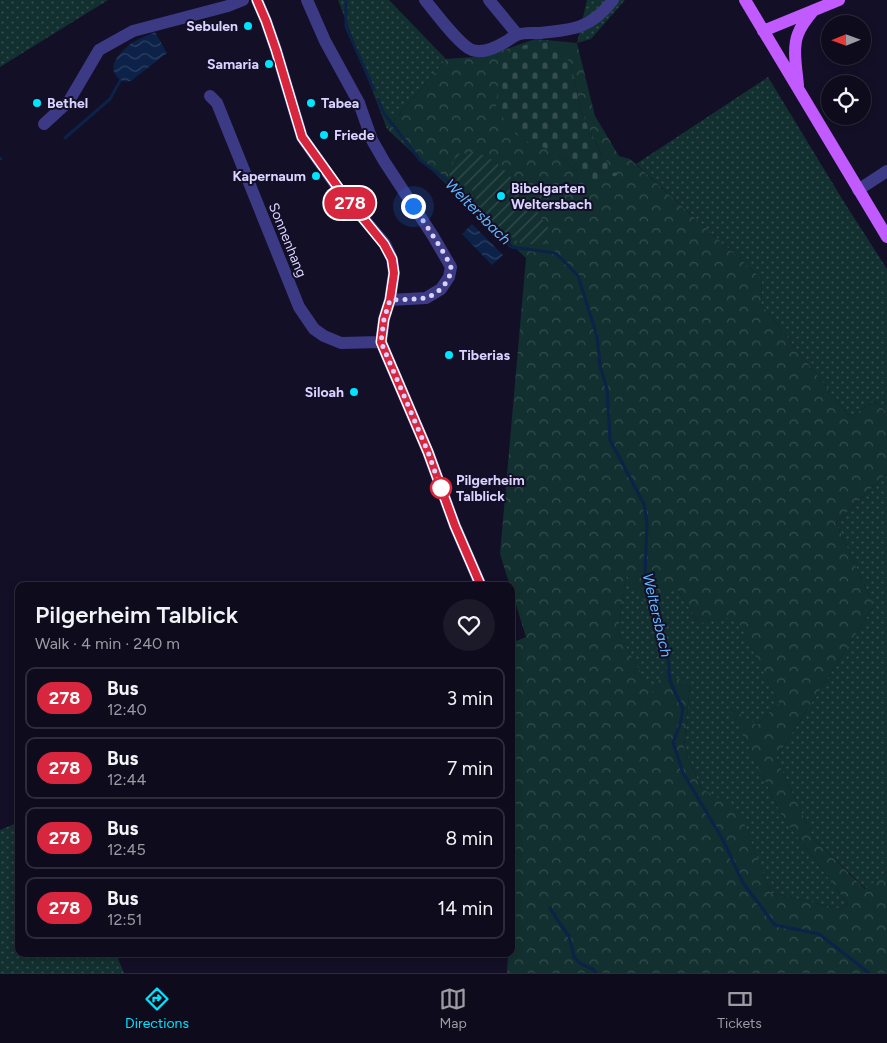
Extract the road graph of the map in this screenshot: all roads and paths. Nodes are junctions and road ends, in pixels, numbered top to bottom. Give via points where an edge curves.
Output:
1 (243, 0) edge
2 (257, 0) edge
3 (425, 0) edge
4 (489, 0) edge
5 (613, 0) edge
6 (745, 0) edge
7 (839, 0) edge
8 (310, 6) edge
9 (813, 11) junction
10 (763, 31) junction
11 (517, 34) junction
12 (798, 87) junction
13 (210, 96) dead end
14 (44, 124) dead end
15 (887, 171) edge
16 (858, 190) junction
17 (887, 237) edge
18 (390, 300) junction
19 (381, 342) junction
20 (479, 582) edge

1 - 14 street via 133,30 99,50 68,101
2 - 18 street via 302,137 392,259 394,273
3 - 11 street via 464,46 474,50 494,48
4 - 11 street
5 - 11 street via 597,18 583,26 566,31
6 - 10 main road
7 - 9 main road
8 - 18 street via 325,42 359,103 372,140 451,267 441,289 426,298
9 - 10 main road
9 - 12 main road via 795,45
10 - 12 main road
12 - 16 main road
13 - 19 street, Sonnenhang via 217,103 299,307 314,328 340,343
15 - 16 street
16 - 17 main road
18 - 19 street
19 - 20 street

